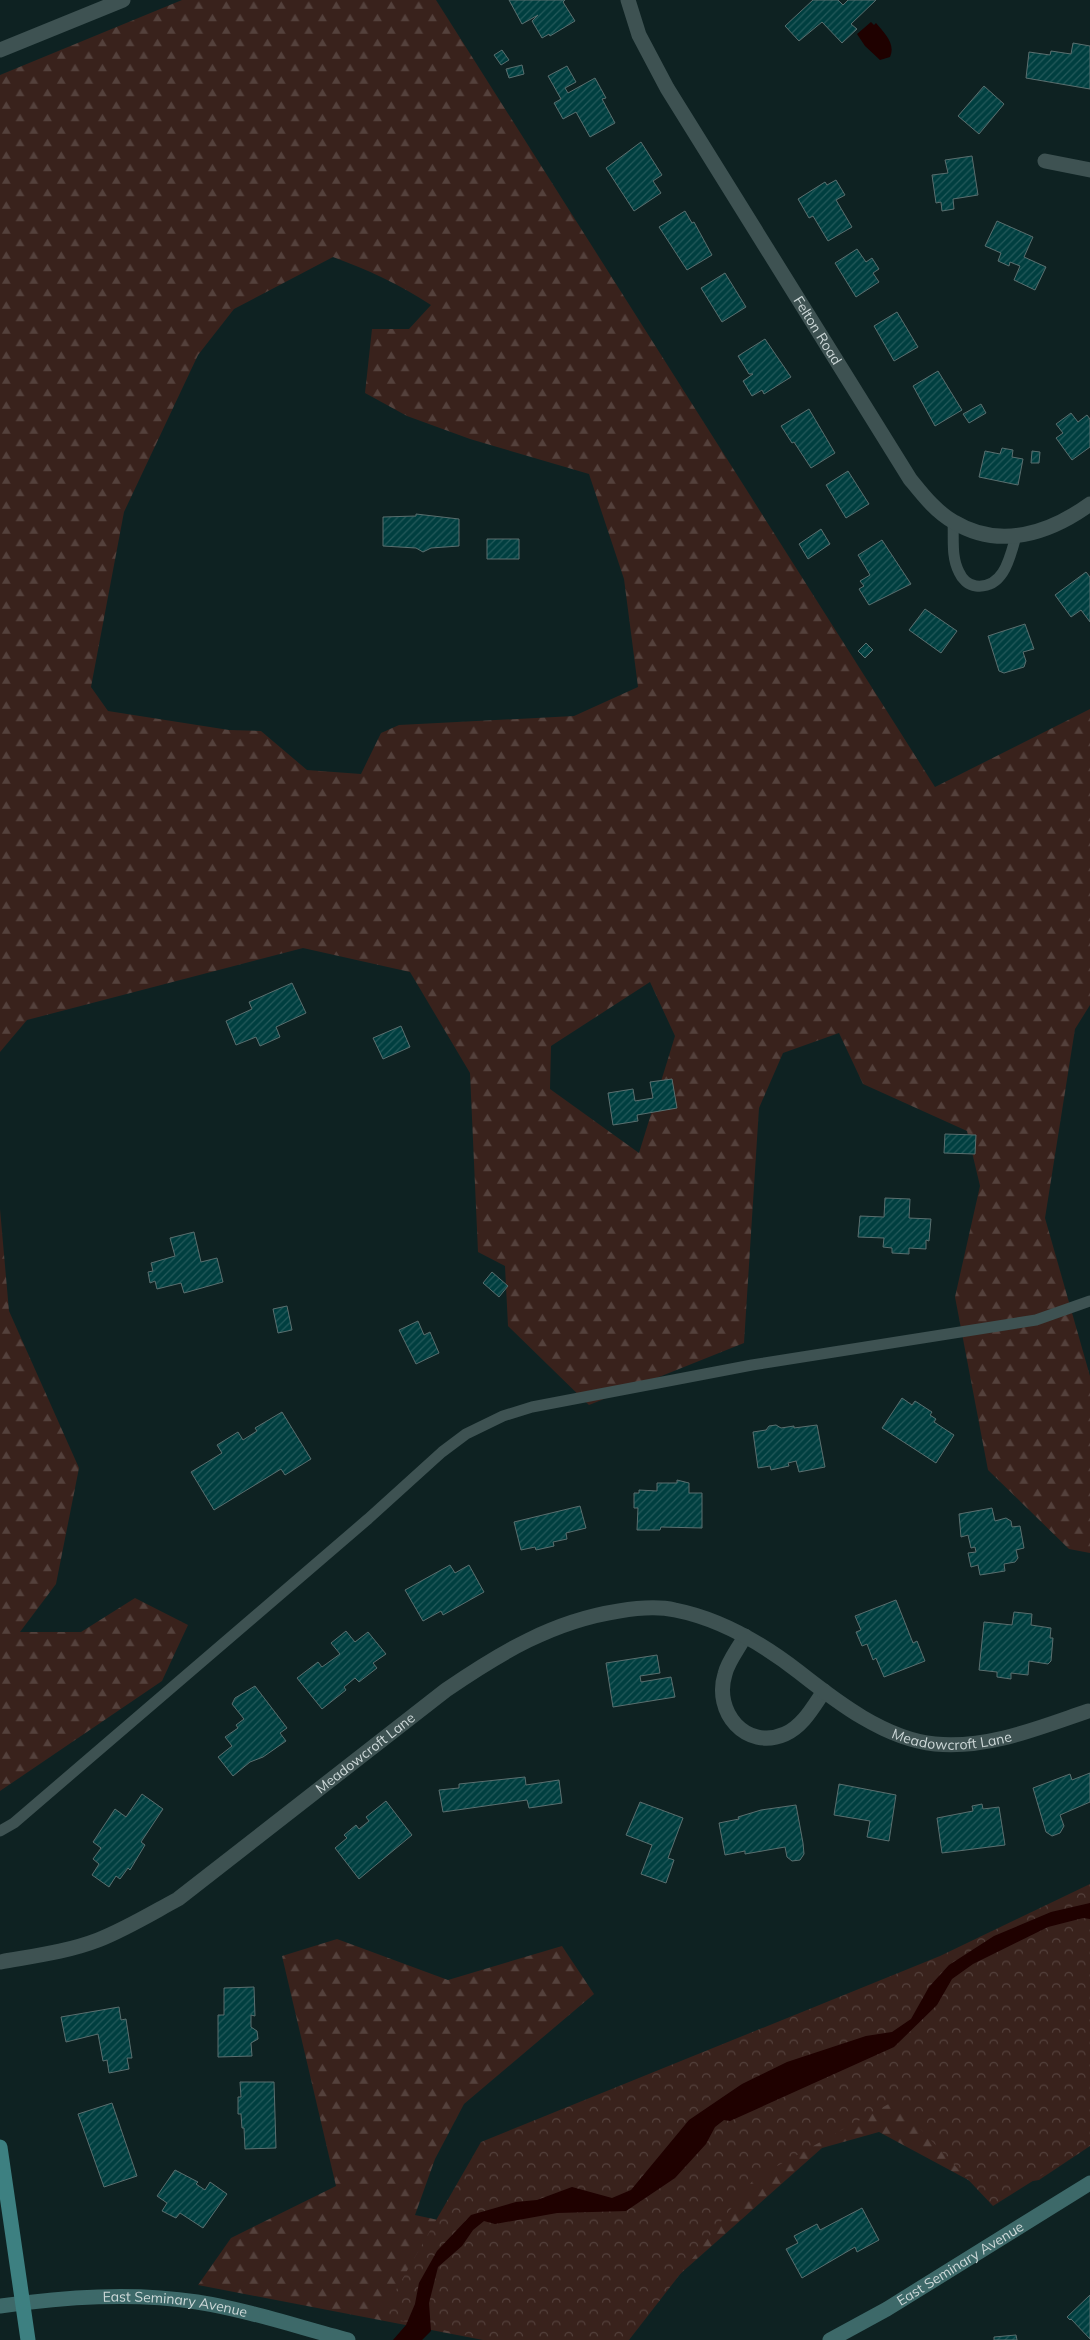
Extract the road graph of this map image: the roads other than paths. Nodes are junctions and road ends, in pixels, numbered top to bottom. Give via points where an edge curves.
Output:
1 (628, 0) edge
2 (120, 1) edge
3 (0, 50) edge
4 (1045, 161) dead end
5 (1090, 170) edge
6 (1090, 504) edge
7 (953, 522) junction
8 (1016, 536) junction
9 (1090, 1301) edge
10 (745, 1636) junction
11 (824, 1691) junction
12 (1088, 1711) dead end
13 (0, 1831) edge
14 (0, 1962) edge
15 (0, 2147) edge
16 (1090, 2183) edge
17 (23, 2303) junction
18 (0, 2306) edge
19 (28, 2340) edge
20 (348, 2340) edge
21 (830, 2340) edge

1 - 7 street, Felton Road via 650,59 687,122 910,479 931,505
2 - 3 street
4 - 5 street
6 - 8 street, Felton Road via 1040,532
7 - 8 street, Felton Road via 974,532
7 - 8 lane via 954,559 965,582 973,586 993,583 1002,575 1008,566
9 - 13 lane via 1036,1320 743,1367 532,1407 488,1423 442,1452 14,1823
10 - 11 street, Meadowcroft Lane
10 - 11 street via 725,1673 722,1694 725,1712 737,1726 767,1739 785,1734 800,1724
10 - 14 street, Meadowcroft Lane via 709,1619 674,1610 639,1608 595,1615 528,1639 446,1690 178,1899 97,1940 57,1952
11 - 12 street, Meadowcroft Lane via 898,1734 932,1744 994,1741
15 - 17 main road
16 - 21 street, East Seminary Avenue via 887,2309
17 - 18 street, East Seminary Avenue
17 - 19 main road
17 - 20 street, East Seminary Avenue via 86,2298 174,2299 219,2306

